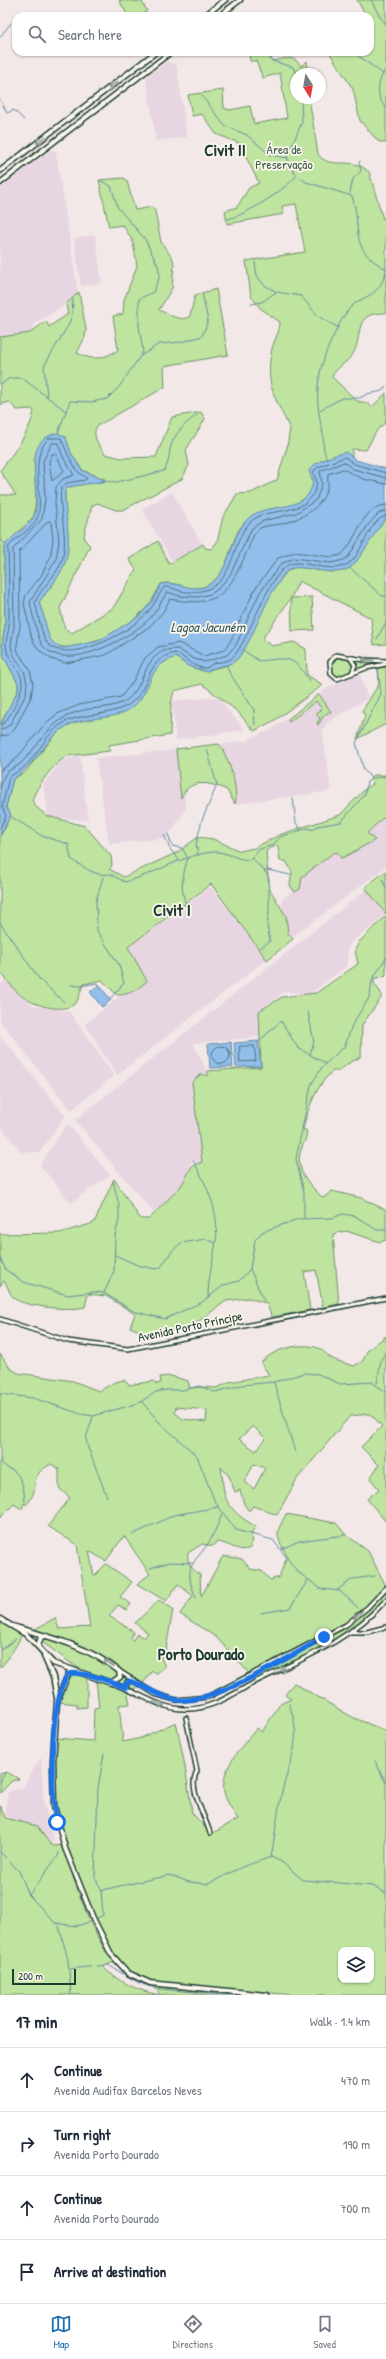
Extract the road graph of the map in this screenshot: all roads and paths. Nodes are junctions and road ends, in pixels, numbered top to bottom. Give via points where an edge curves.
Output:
1 (225, 0) edge
2 (240, 0) edge
3 (209, 12) edge
4 (224, 12) edge
5 (151, 56) edge
6 (167, 56) edge
7 (148, 58) joint
8 (0, 171) edge
9 (1, 182) edge
10 (350, 658) junction
11 (386, 661) edge
12 (386, 664) edge
13 (352, 673) junction
14 (386, 1298) edge
15 (0, 1319) edge
16 (386, 1588) edge
17 (386, 1600) edge
18 (0, 1619) edge
19 (12, 1626) junction
20 (386, 1626) edge
21 (350, 1632) junction
22 (38, 1633) junction
23 (46, 1636) junction
24 (34, 1641) junction
25 (38, 1646) junction
26 (305, 1648) junction
27 (42, 1652) junction
28 (310, 1655) junction
29 (119, 1671) junction
30 (69, 1672) junction
31 (133, 1682) junction
32 (111, 1683) junction
33 (126, 1688) junction
34 (227, 1689) junction
35 (230, 1696) junction
36 (57, 1701) junction
37 (186, 1718) dead end
38 (210, 1833) dead end
39 (267, 1995) edge

1 - 3 main road
2 - 4 main road
5 - 7 main road
6 - 9 main road
7 -> 8 main road
11 -> 10 street
10 - 13 street via 355,665
10 - 13 street via 336,655 333,657 330,662 331,674 338,679
12 - 13 street
14 - 15 street, Avenida Porto Príncipe via 128,1349 68,1341
16 -> 26 street via 346,1625
17 - 21 street
18 - 19 main road
19 - 22 main road
19 - 24 main road
20 - 21 street via 367,1632
21 - 28 street
22 - 23 main road
22 - 24 main road
23 - 25 main road via 41,1637
29 -> 23 main road via 91,1652
24 - 25 main road
25 - 27 main road
26 - 28 street
26 - 34 street
27 - 30 main road via 53,1663
27 - 36 main road via 53,1677
35 -> 28 street
29 - 31 street
29 - 32 main road via 120,1677
30 - 32 main road
30 - 36 main road
31 - 33 street via 127,1682
31 - 34 street via 155,1694 176,1700 208,1697
32 - 33 street
33 -> 35 street via 160,1705 178,1709 198,1708
34 - 35 street
36 - 39 main road via 52,1789 57,1822 93,1918 115,1960 134,1977 161,1986
37 - 38 street via 197,1771 194,1786

